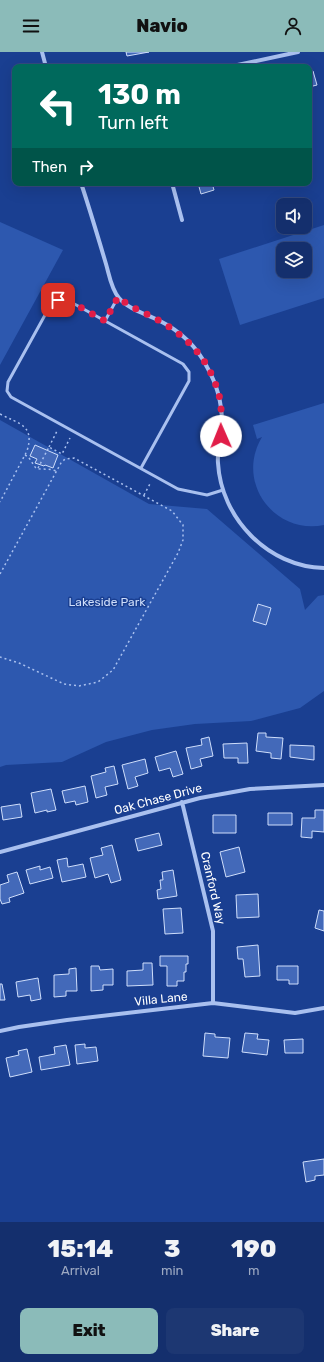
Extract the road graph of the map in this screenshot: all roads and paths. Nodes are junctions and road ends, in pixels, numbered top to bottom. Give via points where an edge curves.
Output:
1 (42, 52) edge
2 (298, 52) edge
3 (45, 64) edge
4 (242, 64) edge
5 (82, 186) edge
6 (173, 186) edge
7 (182, 220) dead end
8 (118, 297) junction
9 (105, 321) junction
10 (0, 414) edge
11 (57, 431) dead end
12 (70, 438) dead end
13 (49, 447) junction
14 (25, 455) junction
15 (38, 468) junction
16 (141, 468) junction
17 (56, 472) junction
18 (151, 482) dead end
19 (223, 490) junction
20 (144, 495) junction
21 (0, 502) edge
22 (324, 568) edge
23 (0, 574) edge
24 (0, 657) edge
25 (324, 785) edge
26 (182, 802) junction
27 (0, 852) edge
28 (214, 1003) junction
29 (324, 1008) edge
30 (0, 1031) edge

1 - 3 street
2 - 4 street
5 - 8 street
6 - 7 street
8 - 9 lane
8 - 19 street via 135,309 176,330 196,349 207,366 220,400 221,436 218,464
9 - 16 lane via 183,364 189,372 189,380
9 - 16 lane via 69,301 58,300 50,306 8,382 7,390 11,397
10 - 14 path via 27,428 30,442
11 - 13 path
12 - 13 path via 62,454
13 - 15 path
14 - 15 path
14 - 21 path
15 - 17 path
16 - 19 lane via 178,489 206,494
17 - 20 path via 66,459 74,458
17 - 23 path
18 - 20 path
19 - 22 street via 235,516 266,549 297,563
20 - 24 path via 172,510 182,525 183,540 113,670 98,682 79,686 64,684
25 - 26 street, Oak Chase Drive via 250,788
26 - 27 street, Oak Chase Drive
26 - 28 street, Cranford Way via 213,931
28 - 29 street, Villa Lane via 294,1013
28 - 30 street, Villa Lane via 67,1020

